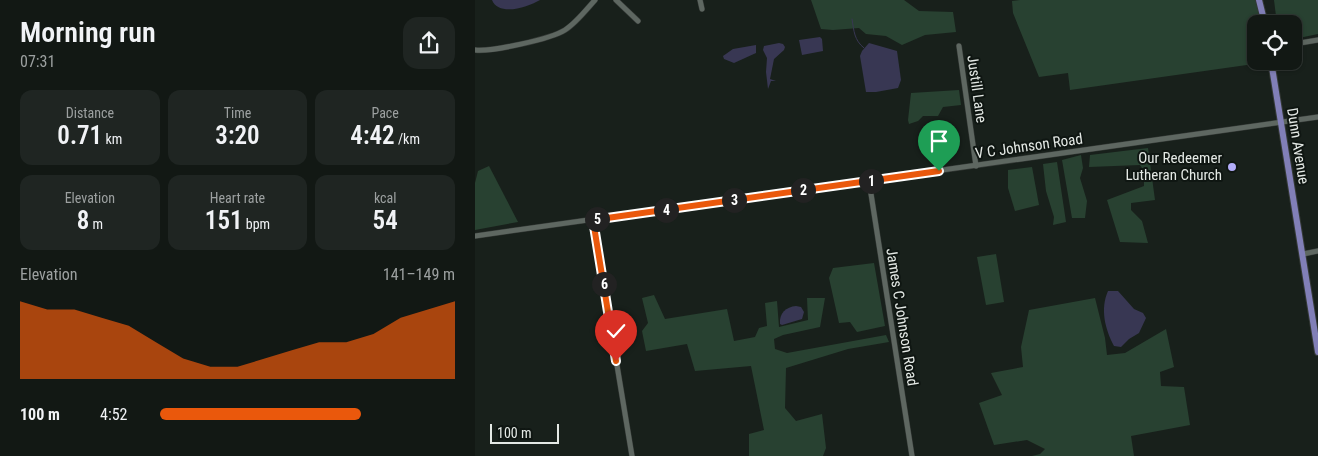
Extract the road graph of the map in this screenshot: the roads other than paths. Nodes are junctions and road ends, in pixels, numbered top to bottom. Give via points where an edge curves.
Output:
1 (595, 0) edge
2 (616, 0) edge
3 (700, 0) edge
4 (1260, 0) edge
5 (702, 9) dead end
6 (1263, 15) edge
7 (638, 21) dead end
8 (1318, 40) edge
9 (1302, 43) edge
10 (959, 46) dead end
11 (475, 50) edge
12 (1272, 70) edge
13 (1318, 117) edge
14 (1281, 123) junction
15 (977, 166) junction
16 (869, 181) junction
17 (593, 220) junction
18 (475, 236) edge
19 (1318, 251) edge
20 (1303, 254) junction
21 (1318, 352) edge
22 (631, 456) edge
23 (912, 456) edge

1 - 11 street via 568,27 555,35
2 - 7 street
3 - 5 street
4 - 6 main road
8 - 9 street
10 - 15 street, Justill Lane
12 - 14 main road, Dunn Avenue
13 - 14 street, V C Johnson Road
14 - 15 street, V C Johnson Road
14 - 20 main road, Dunn Avenue
15 - 16 street, V C Johnson Road
16 - 17 street, V C Johnson Road
16 - 23 street, James C Johnson Road
17 - 18 street, V C Johnson Road
17 - 22 street
19 - 20 street
20 - 21 main road, Dunn Avenue

